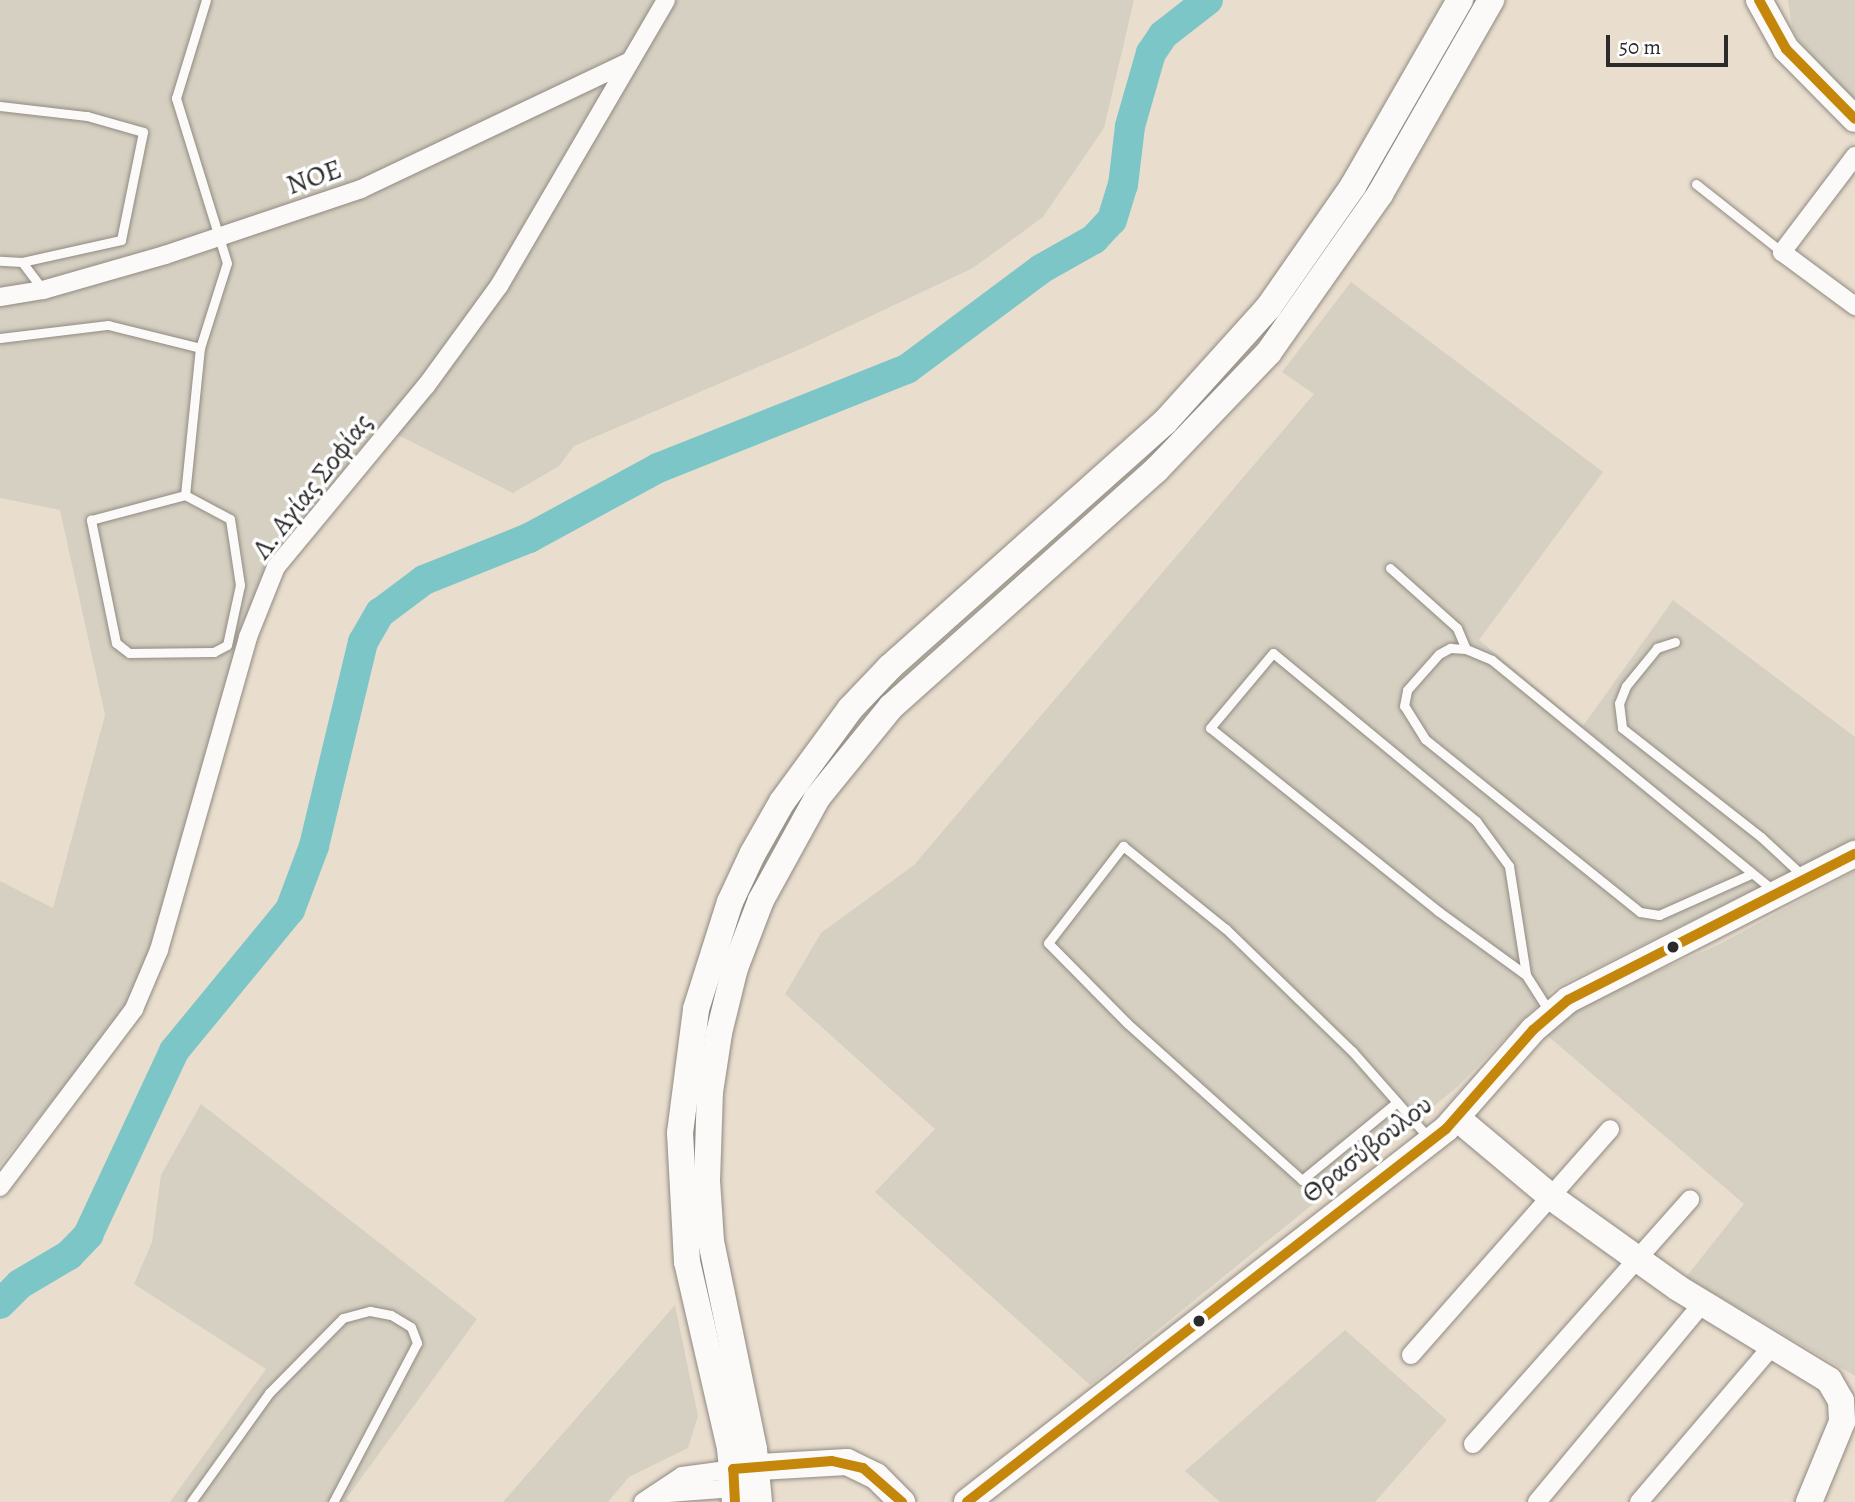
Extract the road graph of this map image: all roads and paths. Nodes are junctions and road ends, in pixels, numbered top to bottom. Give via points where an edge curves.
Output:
1 (206, 0) edge
2 (667, 0) edge
3 (1460, 0) edge
4 (1491, 0) edge
5 (1759, 0) edge
6 (1778, 0) edge
7 (629, 62) junction
8 (1802, 64) junction
9 (0, 106) edge
10 (1855, 119) edge
11 (1855, 156) edge
12 (1696, 184) dead end
13 (222, 236) junction
14 (1782, 252) junction
15 (0, 261) edge
16 (22, 262) junction
17 (43, 290) junction
18 (0, 297) edge
19 (1855, 306) edge
20 (0, 338) edge
21 (201, 348) junction
22 (186, 495) junction
23 (1390, 568) dead end
24 (1675, 642) dead end
25 (1466, 649) junction
26 (1855, 854) edge
27 (1751, 874) junction
28 (1807, 880) junction
29 (1778, 895) junction
30 (1526, 975) junction
31 (1550, 1014) junction
32 (1397, 1102) junction
33 (1457, 1118) junction
34 (1610, 1129) dead end
35 (1430, 1139) junction
36 (0, 1187) edge
37 (1551, 1197) junction
38 (1690, 1200) dead end
39 (1637, 1259) junction
40 (1702, 1304) junction
41 (1774, 1344) junction
42 (1411, 1355) dead end
43 (1473, 1444) dead end
44 (746, 1485) edge
45 (647, 1498) edge
46 (191, 1502) edge
47 (332, 1502) edge
48 (880, 1502) edge
49 (902, 1502) edge
50 (967, 1502) edge
51 (1537, 1502) edge
52 (1639, 1502) edge
53 (1809, 1502) edge

1 - 13 lane via 176,98 184,136
2 - 7 street, Λ. Αγίας Σοφίας
3 - 44 street via 1353,186 1268,309 1165,422 874,683 814,755 753,853 730,902 696,1009 680,1133 687,1262
4 - 44 street via 1380,194 1269,352 1156,470 891,707 848,754 784,851 735,968 710,1093 707,1181 712,1241
5 - 8 street via 1775,34
6 - 8 street via 1785,31
7 - 13 street, NOE via 361,189
7 - 36 street, Λ. Αγίας Σοφίας via 499,286 426,386 276,567 248,637 159,950 134,1009
8 - 10 street
9 - 16 lane via 87,116 143,132 121,240
11 - 14 street
12 - 14 lane
13 - 17 street, NOE
13 - 21 lane via 227,263
14 - 19 street
15 - 16 lane
16 - 17 lane
17 - 18 street, NOE
20 - 21 lane via 108,325
21 - 22 lane
22 - 22 lane via 91,520 116,643 129,653 214,652 227,645 240,585 230,519
23 - 25 lane via 1457,628
24 - 28 lane via 1657,648 1626,686 1619,703 1622,728 1761,837
25 - 27 lane via 1492,660
25 - 27 lane via 1450,648 1439,654 1407,690 1404,706 1425,739 1640,912 1659,915
26 - 28 street, Θρασύβουλου
27 - 29 lane
28 - 29 street, Θρασύβουλου
29 - 31 street, Θρασύβουλου via 1568,1000
30 - 30 lane via 1438,911 1210,728 1273,653 1476,821 1509,866
30 - 31 lane
31 - 33 street, Θρασύβουλου via 1468,1099
32 - 32 lane via 1226,929 1123,846 1048,943 1127,1023 1302,1180
32 - 35 lane
33 - 35 street, Θρασύβουλου
33 - 37 street
34 - 37 street
35 - 50 street, Θρασύβουλου
37 - 39 street
37 - 42 street
38 - 39 street
39 - 40 street
39 - 43 street
40 - 41 street
40 - 51 street
41 - 52 street
41 - 53 street via 1819,1370 1841,1401 1838,1434
44 - 45 street via 682,1476
44 - 48 street via 829,1475 860,1484
44 - 49 street via 847,1462 876,1476
46 - 47 lane via 270,1392 343,1318 369,1311 391,1315 411,1327 417,1343

